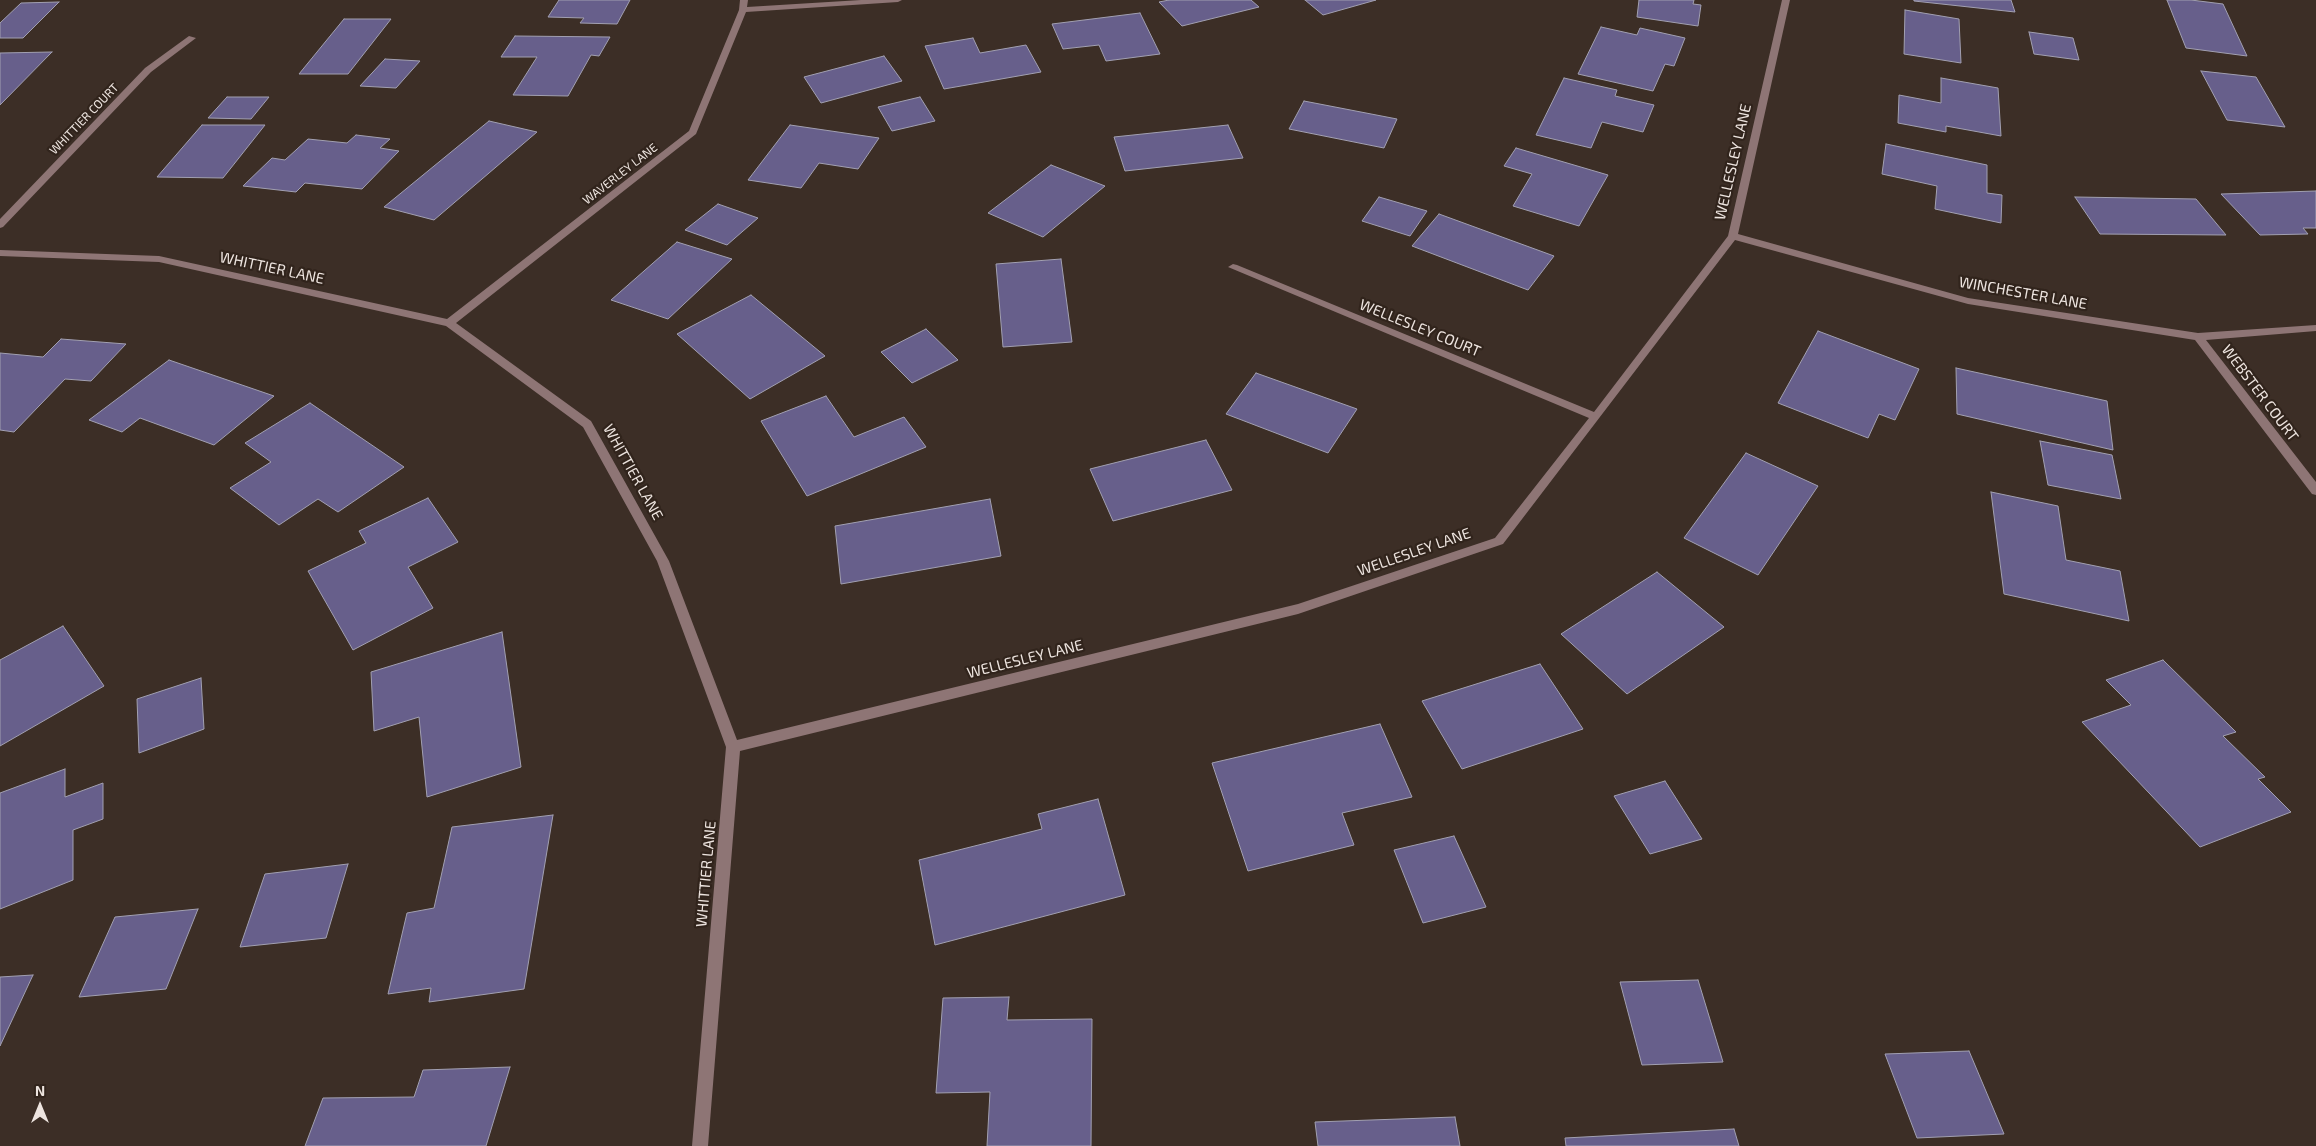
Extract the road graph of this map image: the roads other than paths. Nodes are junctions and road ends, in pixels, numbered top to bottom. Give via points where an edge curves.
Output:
1 (744, 0) edge
2 (898, 0) edge
3 (1786, 0) edge
4 (743, 10) junction
5 (192, 38) dead end
6 (0, 224) edge
7 (1733, 236) junction
8 (0, 253) edge
9 (1233, 267) dead end
10 (449, 323) junction
11 (2316, 328) edge
12 (2198, 336) junction
13 (1596, 417) junction
14 (2316, 491) edge
15 (733, 747) junction
16 (700, 1146) edge

1 - 4 street, WAVERLEY LANE
2 - 4 street
3 - 7 street, WELLESLEY LANE
4 - 10 street, WAVERLEY LANE via 693,132
5 - 6 street, WHITTIER COURT via 148,70
7 - 12 street, WINCHESTER LANE via 1968,301
7 - 13 street, WELLESLEY LANE
8 - 10 street, WHITTIER LANE via 159,259
9 - 13 street, WELLESLEY COURT
10 - 15 street, WHITTIER LANE via 587,424 663,560
11 - 12 street, WINCHESTER LANE
12 - 14 street, WEBSTER COURT
13 - 15 street, WELLESLEY LANE via 1498,541 1298,609
15 - 16 street, WHITTIER LANE

